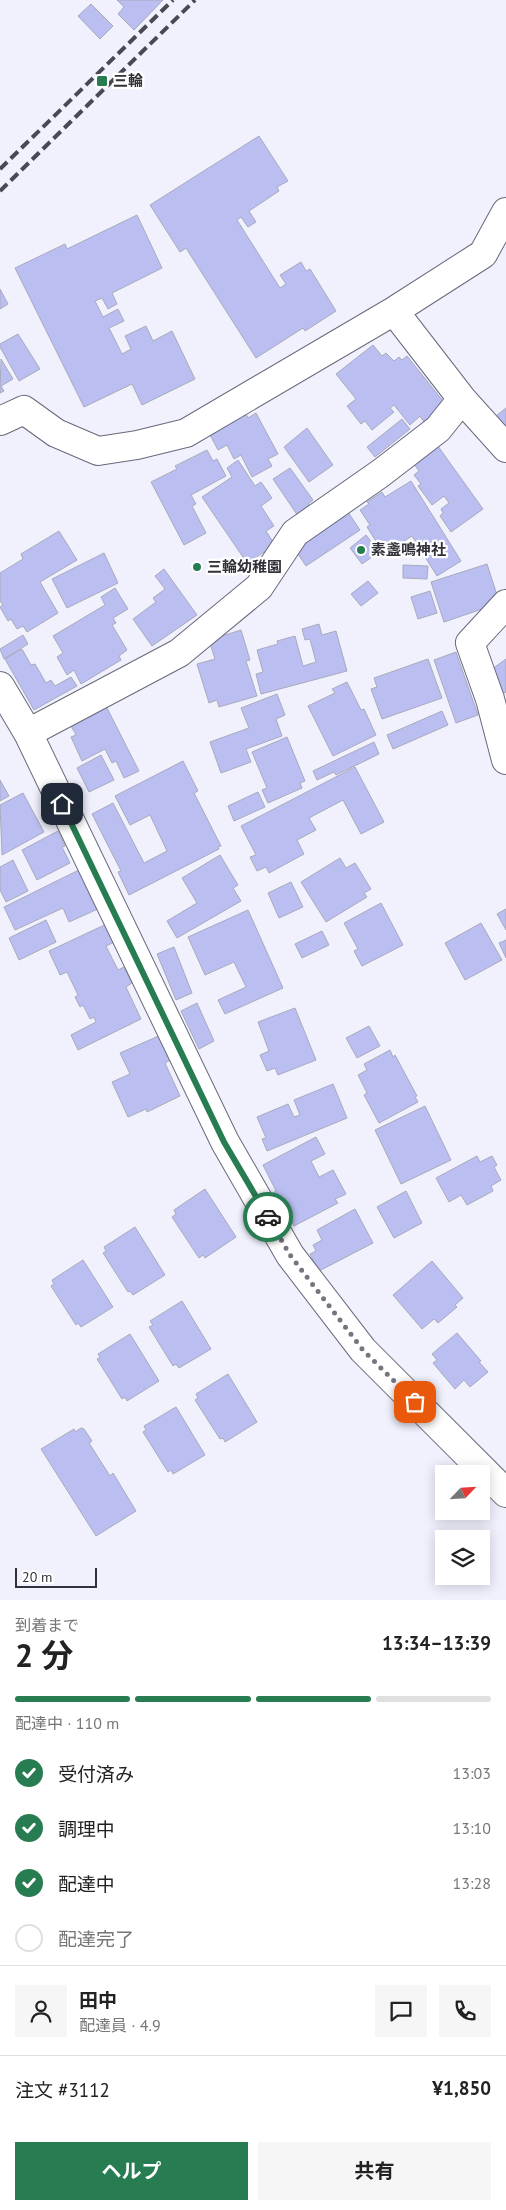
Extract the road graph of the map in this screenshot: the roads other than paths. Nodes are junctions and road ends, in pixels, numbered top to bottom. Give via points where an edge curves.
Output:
1 (506, 212) edge
2 (394, 311) junction
3 (462, 399) junction
4 (0, 421) edge
5 (506, 448) edge
6 (506, 604) edge
7 (0, 686) edge
8 (28, 733) junction
9 (506, 760) edge
10 (506, 1493) edge

1 - 2 street via 483,254
2 - 3 street
2 - 4 street via 186,433 98,451 56,432 24,410
3 - 5 street
3 - 8 street via 438,429 295,533 259,587 179,654
6 - 9 street via 470,644 490,699
7 - 8 street
8 - 10 street via 224,1142 290,1255 363,1350

